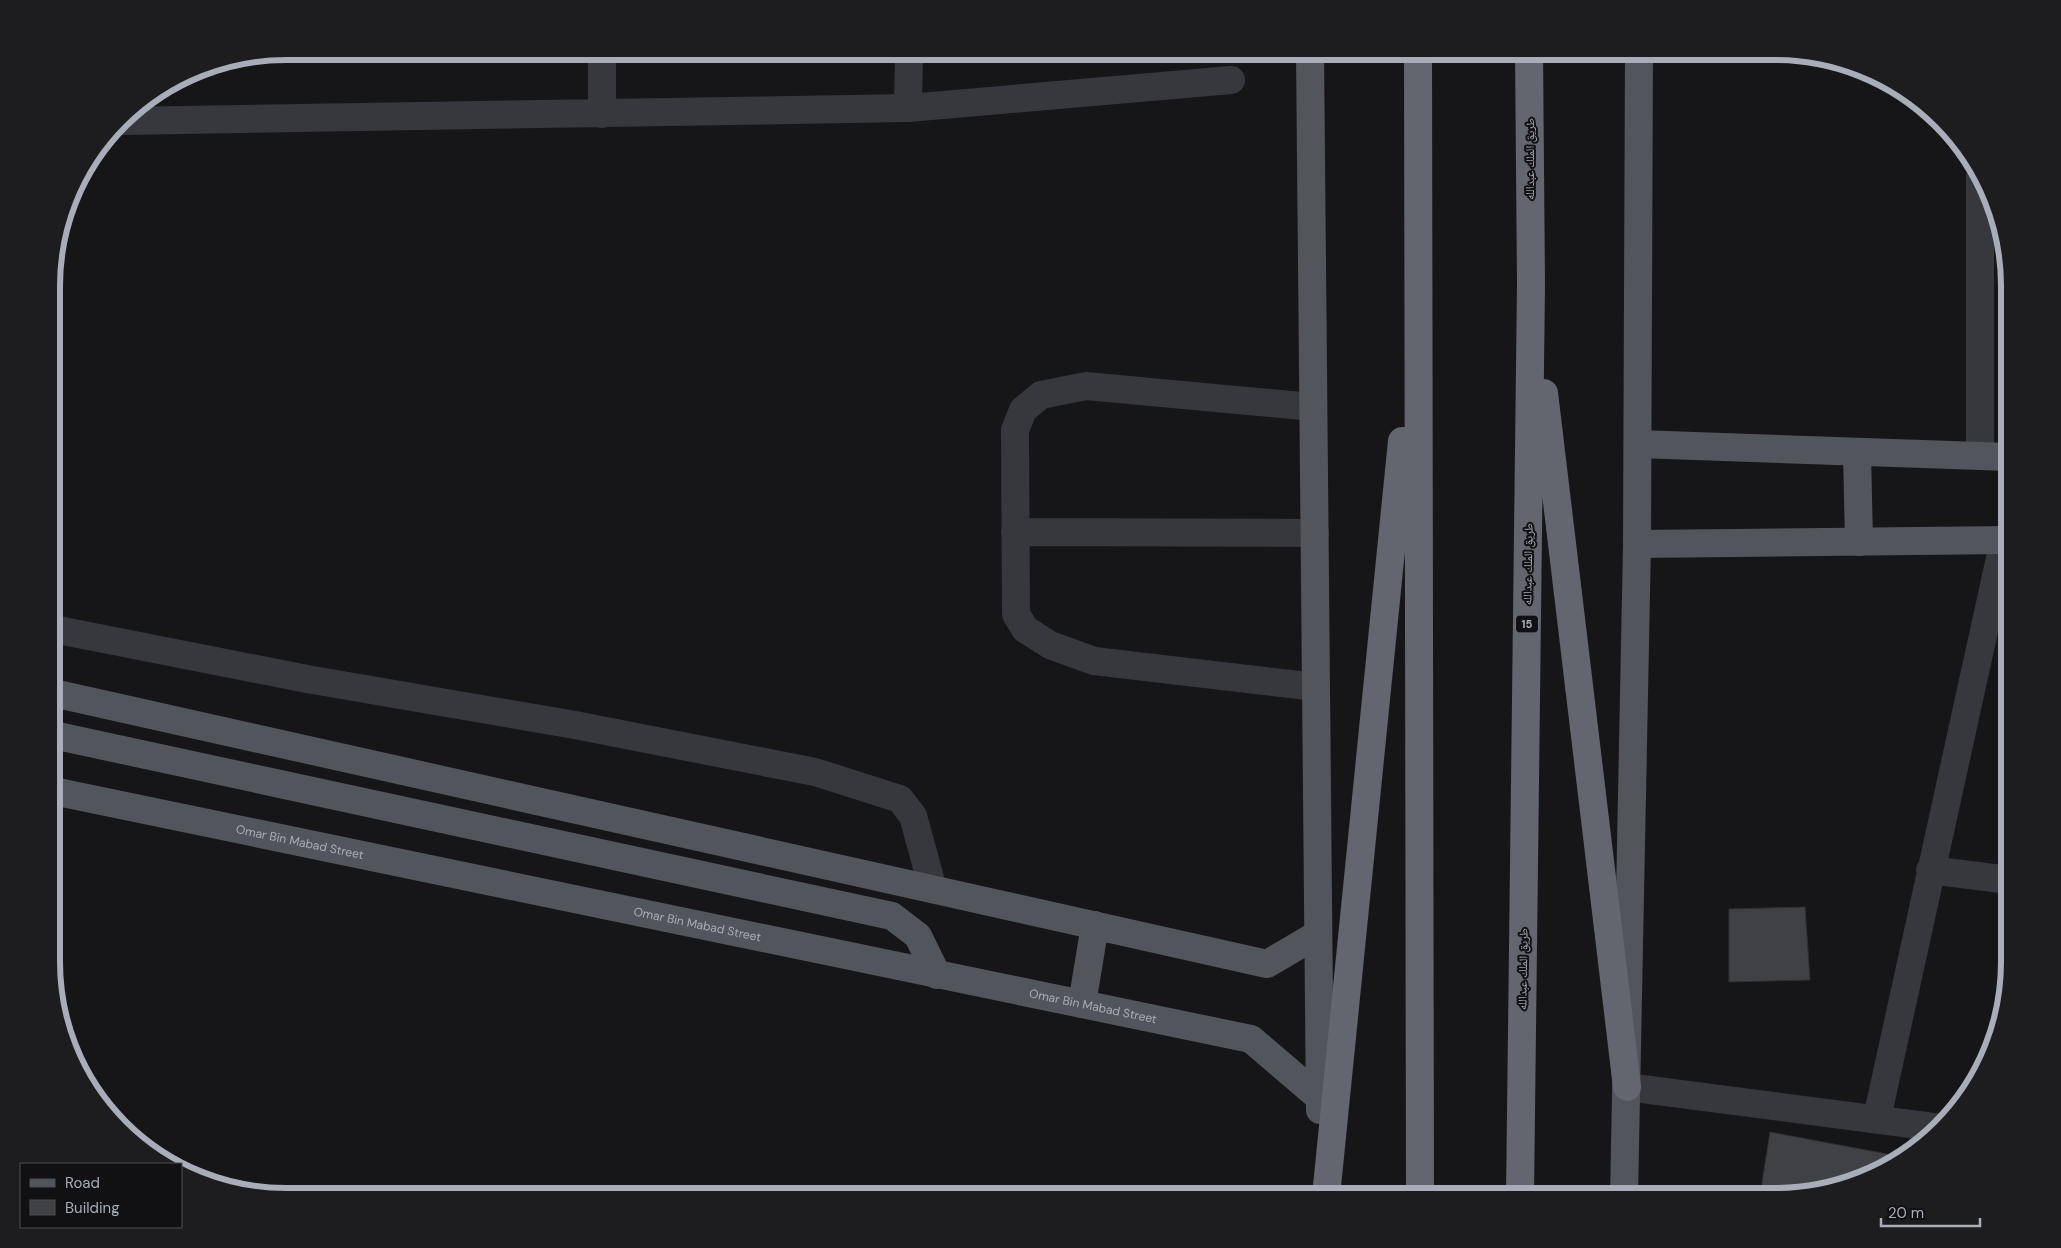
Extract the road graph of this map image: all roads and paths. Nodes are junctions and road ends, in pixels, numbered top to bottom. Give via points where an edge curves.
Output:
1 (602, 60) edge
2 (909, 60) edge
3 (1310, 60) edge
4 (1418, 60) edge
5 (1529, 60) edge
6 (1639, 60) edge
7 (1231, 80) dead end
8 (908, 108) junction
9 (602, 114) junction
10 (132, 121) edge
11 (1980, 190) edge
12 (1531, 284) junction
13 (1417, 293) junction
14 (1314, 406) junction
15 (1638, 444) junction
16 (1857, 452) junction
17 (1980, 456) junction
18 (2001, 457) edge
19 (1015, 532) junction
20 (1315, 533) junction
21 (2001, 540) edge
22 (1859, 542) junction
23 (1637, 544) junction
24 (2001, 566) edge
25 (60, 630) edge
26 (1316, 687) junction
27 (60, 695) edge
28 (60, 737) edge
29 (60, 792) edge
30 (1930, 870) junction
31 (2001, 879) edge
32 (933, 889) junction
33 (1095, 926) junction
34 (1318, 934) junction
35 (937, 975) junction
36 (1082, 1004) junction
37 (1627, 1087) junction
38 (1320, 1098) junction
39 (1876, 1118) junction
40 (1930, 1126) edge
41 (1320, 1188) edge
42 (1327, 1188) edge
43 (1420, 1188) edge
44 (1520, 1188) edge
45 (1624, 1188) edge

1 - 9 street
2 - 8 street
3 - 14 main road
4 - 13 highway
5 - 12 highway, طريق الملك عبدالله / 15
6 - 15 main road
7 - 8 street
8 - 9 street
9 - 10 street
11 - 17 street
12 - 37 highway
12 - 44 highway, طريق الملك عبدالله / 15
13 - 42 highway
13 - 43 highway
14 - 19 street via 1086,386 1041,395 1023,410 1015,430
14 - 20 main road
15 - 16 main road
15 - 23 main road
16 - 17 main road
16 - 22 main road
17 - 18 main road
19 - 20 street
19 - 26 street via 1016,614 1025,629 1050,645 1094,661
20 - 26 main road
21 - 22 main road
22 - 23 main road
23 - 37 main road
24 - 30 street
25 - 32 street via 815,772 900,798 913,816
26 - 34 main road
27 - 32 main road
28 - 35 main road via 892,916 918,936
29 - 35 main road, Omar Bin Mabad Street
30 - 31 street
30 - 39 street
32 - 33 main road
33 - 34 main road via 1267,964
33 - 36 main road
34 - 38 main road
35 - 36 main road, Omar Bin Mabad Street
36 - 38 main road, Omar Bin Mabad Street via 1251,1039
37 - 39 street
37 - 45 main road
38 - 41 main road
39 - 40 street

